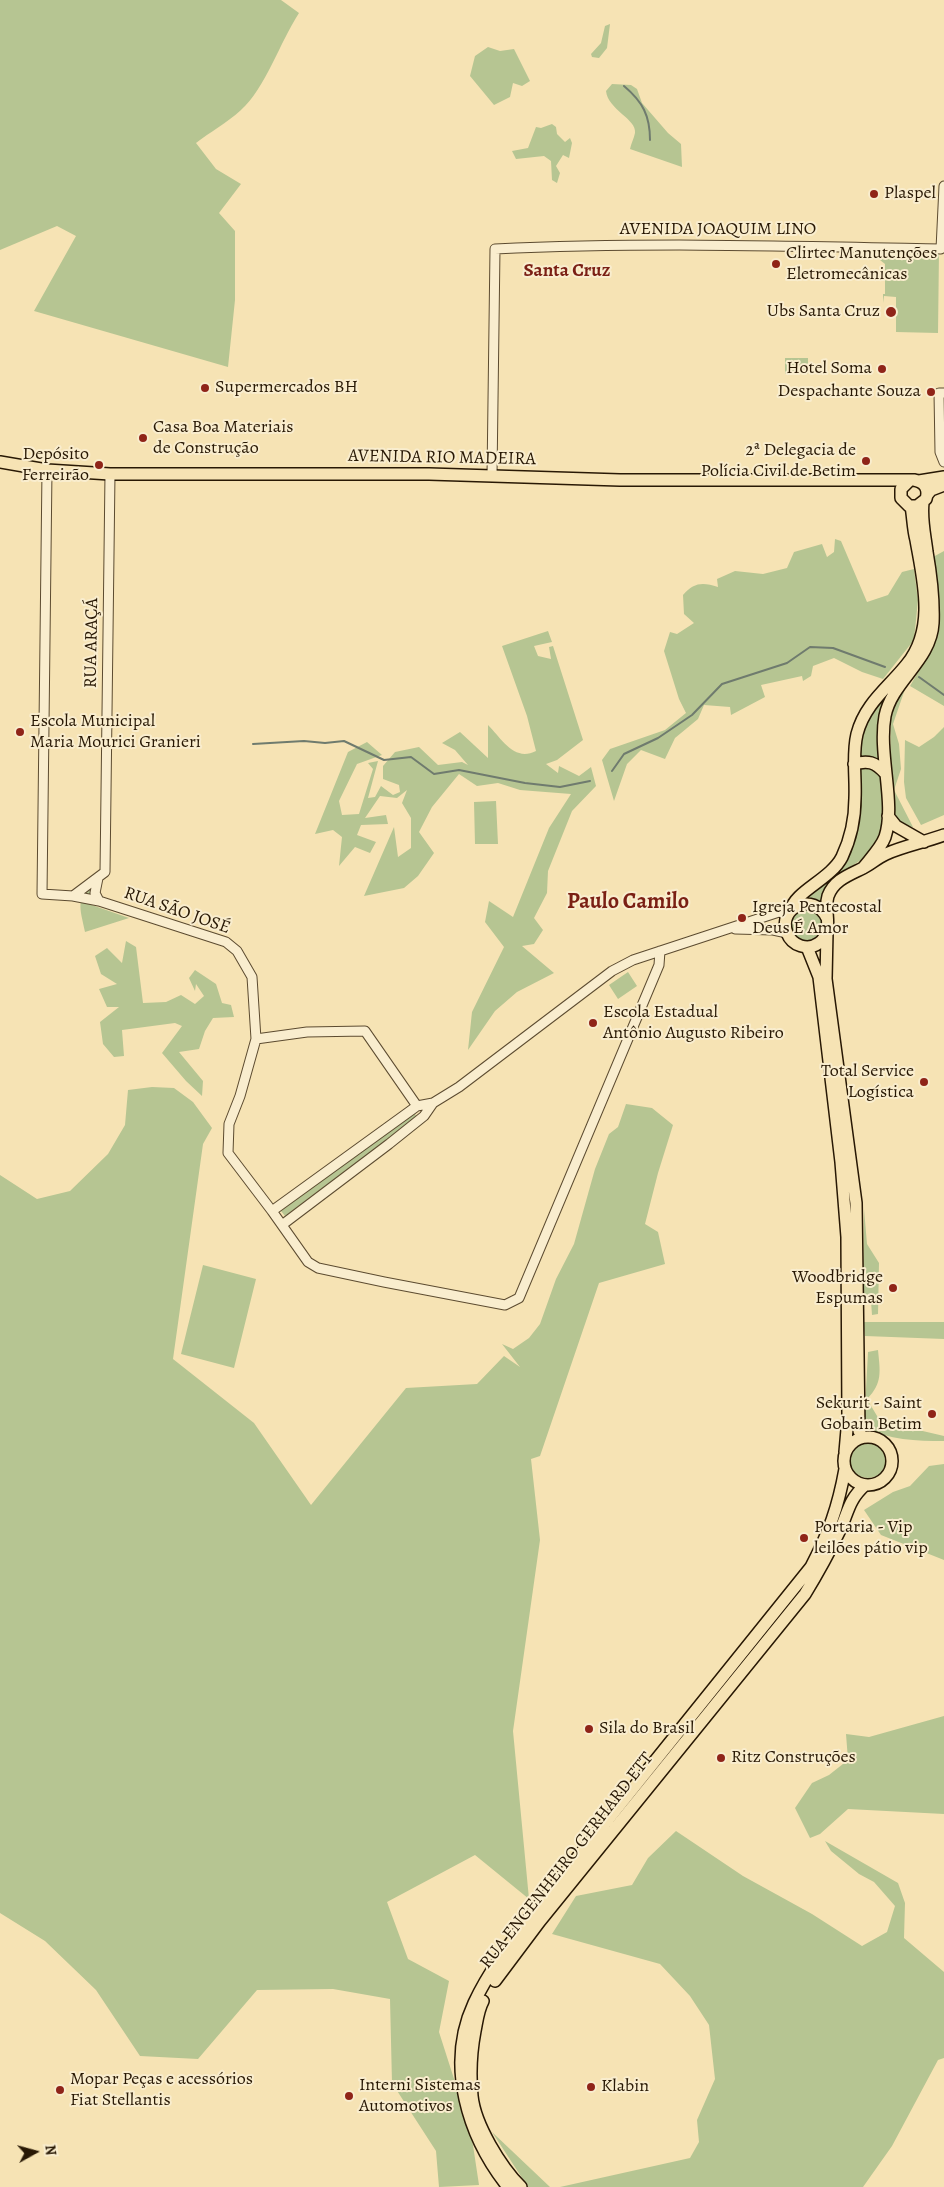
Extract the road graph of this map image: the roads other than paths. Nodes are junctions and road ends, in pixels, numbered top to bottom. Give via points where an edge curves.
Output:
1 (944, 186) edge
2 (941, 393) edge
3 (0, 462) edge
4 (943, 462) edge
5 (47, 470) junction
6 (110, 474) junction
7 (492, 476) junction
8 (944, 477) edge
9 (885, 480) junction
10 (914, 480) junction
11 (944, 485) edge
12 (900, 494) junction
13 (925, 499) junction
14 (911, 506) junction
15 (854, 764) junction
16 (885, 773) junction
17 (888, 816) junction
18 (944, 835) edge
19 (924, 842) junction
20 (863, 868) junction
21 (101, 875) junction
22 (73, 896) junction
23 (99, 901) junction
24 (790, 913) junction
25 (827, 918) junction
26 (732, 929) junction
27 (827, 932) junction
28 (787, 933) junction
29 (807, 947) junction
30 (660, 951) junction
31 (256, 1039) junction
32 (433, 1104) junction
33 (417, 1106) junction
34 (850, 1204) junction
35 (272, 1211) junction
36 (282, 1225) junction
37 (862, 1437) junction
38 (846, 1452) junction
39 (845, 1469) junction
40 (865, 1485) junction
41 (508, 2187) edge
42 (521, 2187) edge

1 - 7 street, AVENIDA JOAQUIM LINO via 941,249 749,245 495,249
2 - 4 street via 939,443
3 - 5 main road, AVENIDA RIO MADEIRA
5 - 6 main road, AVENIDA RIO MADEIRA
5 - 22 street, RUA SÃO JOSÉ via 42,894
6 - 7 main road, AVENIDA RIO MADEIRA
6 - 21 street, RUA ARAÇÁ
7 - 9 main road, AVENIDA RIO MADEIRA via 620,480
8 - 10 main road, AVENIDA RIO MADEIRA
9 - 10 main road, AVENIDA RIO MADEIRA
9 - 12 main road via 893,484
10 - 12 main road via 903,485
10 - 13 main road via 925,486
11 - 13 main road via 931,490
12 - 14 main road via 903,501
13 - 14 main road via 917,506
13 - 16 main road via 921,514 932,579 933,626 916,667 889,702 882,736
14 - 15 main road via 926,602 924,623 914,654 864,714 857,734
15 - 16 main road via 867,761
15 - 24 main road via 855,799 850,838 841,859 828,876 796,898
16 - 17 main road
17 - 19 main road via 896,826
17 - 20 main road via 884,838
18 - 19 main road
19 - 20 main road via 885,854
20 - 25 main road via 842,877 829,894
21 - 22 street
21 - 23 street, RUA ARAÇÁ via 95,893
22 - 23 street, RUA SÃO JOSÉ
23 - 31 street, RUA SÃO JOSÉ via 226,942 236,951 252,977
24 - 25 main road via 796,906 808,904 820,908
24 - 26 street via 779,912
24 - 28 main road via 786,921
25 - 27 main road
26 - 28 street
26 - 30 street
27 - 29 main road via 820,943
27 - 34 main road, RUA ENGENHEIRO GERHARD ETT via 826,978
28 - 29 main road via 793,942
29 - 34 main road, RUA ENGENHEIRO GERHARD ETT via 819,977
30 - 32 street via 612,971
30 - 36 street, RUA SÃO JOSÉ via 659,965 549,1228 518,1298 512,1303 505,1305 318,1268 308,1262
31 - 33 street via 307,1032 365,1031
31 - 35 street, RUA SÃO JOSÉ via 229,1124 228,1153
32 - 33 street
32 - 36 street via 403,1133
33 - 35 street
34 - 37 main road, RUA ENGENHEIRO GERHARD ETT via 859,1431
34 - 38 main road, RUA ENGENHEIRO GERHARD ETT
35 - 36 street, RUA SÃO JOSÉ
37 - 38 main road via 855,1440
37 - 40 main road, RUA ENGENHEIRO GERHARD ETT via 883,1442 892,1463 886,1476
38 - 39 main road, RUA ENGENHEIRO GERHARD ETT
39 - 40 main road via 853,1480
39 - 41 main road, RUA ENGENHEIRO GERHARD ETT via 838,1506 811,1567 532,1914 502,1955 473,2005 462,2042 464,2099 479,2143
40 - 42 main road, RUA ENGENHEIRO GERHARD ETT via 853,1496 819,1572 805,1594 513,1954 480,2007 473,2040 472,2098 493,2151

